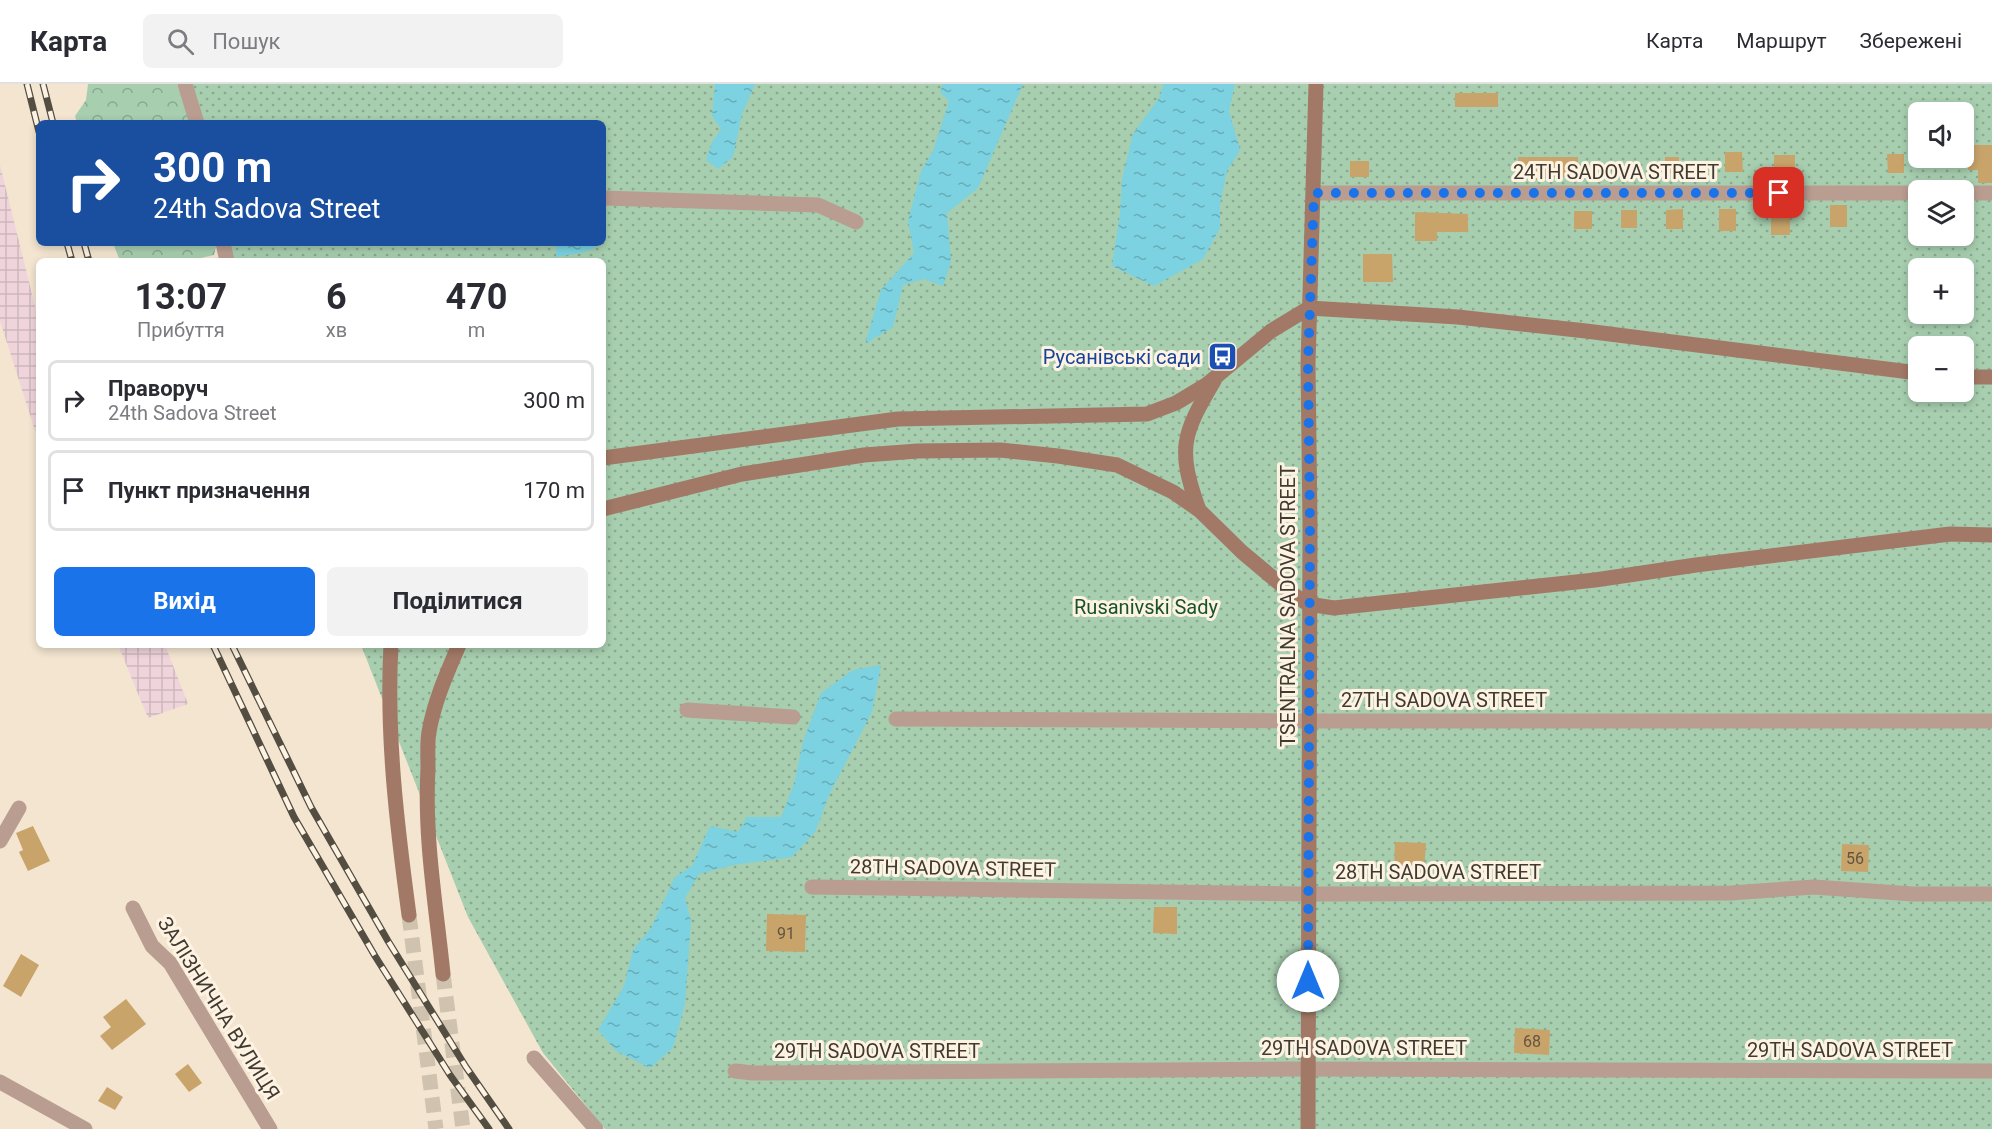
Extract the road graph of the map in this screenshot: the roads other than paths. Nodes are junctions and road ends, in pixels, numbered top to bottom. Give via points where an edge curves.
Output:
1 (185, 84) edge
2 (1316, 84) edge
3 (195, 120) edge
4 (1314, 193) junction
5 (1908, 193) edge
6 (1974, 193) edge
7 (1992, 193) edge
8 (606, 198) edge
9 (855, 222) dead end
10 (1309, 308) junction
11 (1908, 372) edge
12 (1217, 376) junction
13 (1974, 377) edge
14 (1992, 377) edge
15 (606, 458) edge
16 (606, 508) edge
17 (1199, 510) junction
18 (1992, 535) edge
19 (1308, 604) junction
20 (391, 648) edge
21 (458, 648) edge
22 (687, 710) dead end
23 (793, 717) dead end
24 (896, 719) dead end
25 (1309, 721) junction
26 (1992, 721) edge
27 (19, 808) dead end
28 (0, 841) edge
29 (812, 887) dead end
30 (1308, 894) junction
31 (1992, 894) edge
32 (133, 908) dead end
33 (409, 915) tunnel mouth
34 (443, 974) tunnel mouth
35 (534, 1058) dead end
36 (1308, 1069) junction
37 (735, 1071) dead end
38 (1992, 1071) edge
39 (0, 1082) edge
40 (85, 1129) edge
41 (270, 1129) edge
42 (597, 1129) edge
43 (1308, 1129) edge

1 - 3 street
2 - 4 main road, TSENTRALNA SADOVA STREET
4 - 5 street, 24TH SADOVA STREET
4 - 10 main road, TSENTRALNA SADOVA STREET
6 - 7 street
8 - 9 street via 818,205
10 - 11 main road via 1469,318
10 - 12 main road via 1271,331
10 - 19 main road, TSENTRALNA SADOVA STREET
12 - 15 main road via 1176,403 1147,414 898,419
12 - 17 main road via 1196,413 1185,445 1188,480
13 - 14 main road
16 - 17 main road via 742,474 817,461 918,451 1000,450 1117,465 1173,492
17 - 19 main road via 1242,552
18 - 19 main road via 1950,534 1595,580 1334,608
19 - 25 main road, TSENTRALNA SADOVA STREET
20 - 33 main road via 391,731
21 - 34 main road via 429,731 426,798
22 - 23 street
24 - 25 street, 27TH SADOVA STREET
25 - 26 street, 27TH SADOVA STREET
25 - 30 main road, TSENTRALNA SADOVA STREET
27 - 28 street
29 - 30 street, 28TH SADOVA STREET
30 - 31 street, 28TH SADOVA STREET via 1731,893 1814,887 1913,894
30 - 36 main road, TSENTRALNA SADOVA STREET
32 - 41 street, ЗАЛІЗНИЧНА ВУЛИЦЯ via 152,946 170,963
35 - 42 street
36 - 37 street, 29TH SADOVA STREET
36 - 38 street, 29TH SADOVA STREET
36 - 43 main road, TSENTRALNA SADOVA STREET
39 - 40 street

